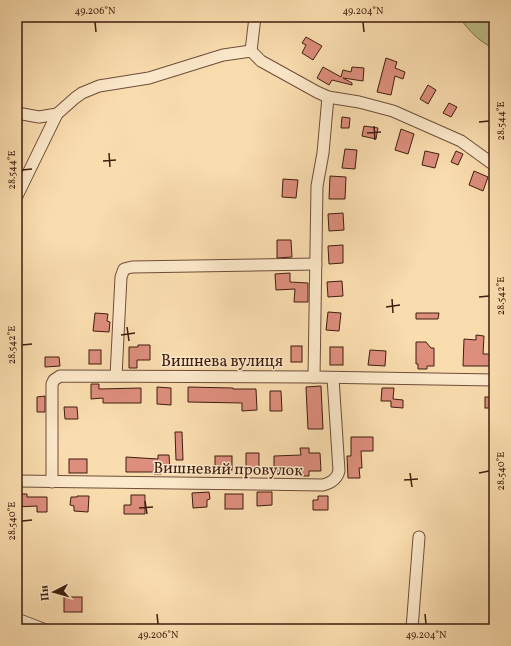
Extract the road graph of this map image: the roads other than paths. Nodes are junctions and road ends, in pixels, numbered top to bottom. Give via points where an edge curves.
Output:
1 (255, 17) edge
2 (250, 51) junction
3 (328, 97) junction
4 (17, 113) edge
5 (57, 114) junction
6 (494, 165) edge
7 (17, 196) edge
8 (316, 264) junction
9 (116, 376) junction
10 (314, 377) junction
11 (333, 378) junction
12 (494, 380) edge
13 (17, 482) edge
14 (52, 482) junction
15 (419, 537) dead end
16 (17, 620) edge
17 (43, 629) edge
18 (412, 629) edge

1 - 2 street
2 - 3 street via 261,61
2 - 5 street via 216,57 142,80 95,88 75,98
3 - 6 street via 359,102 393,112 461,141
3 - 8 street via 318,186
4 - 5 street via 39,116
5 - 7 street
8 - 9 street via 124,269 121,276
8 - 10 street
9 - 10 street, Вишнева вулиця
9 - 14 street, Вишнева вулиця via 60,376 54,380
10 - 11 street, Вишнева вулиця
11 - 12 street, Вишнева вулиця
11 - 14 street, Вишневий провулок via 339,471 335,479 328,484
13 - 14 street, Вишневий провулок
15 - 18 street
16 - 17 street

